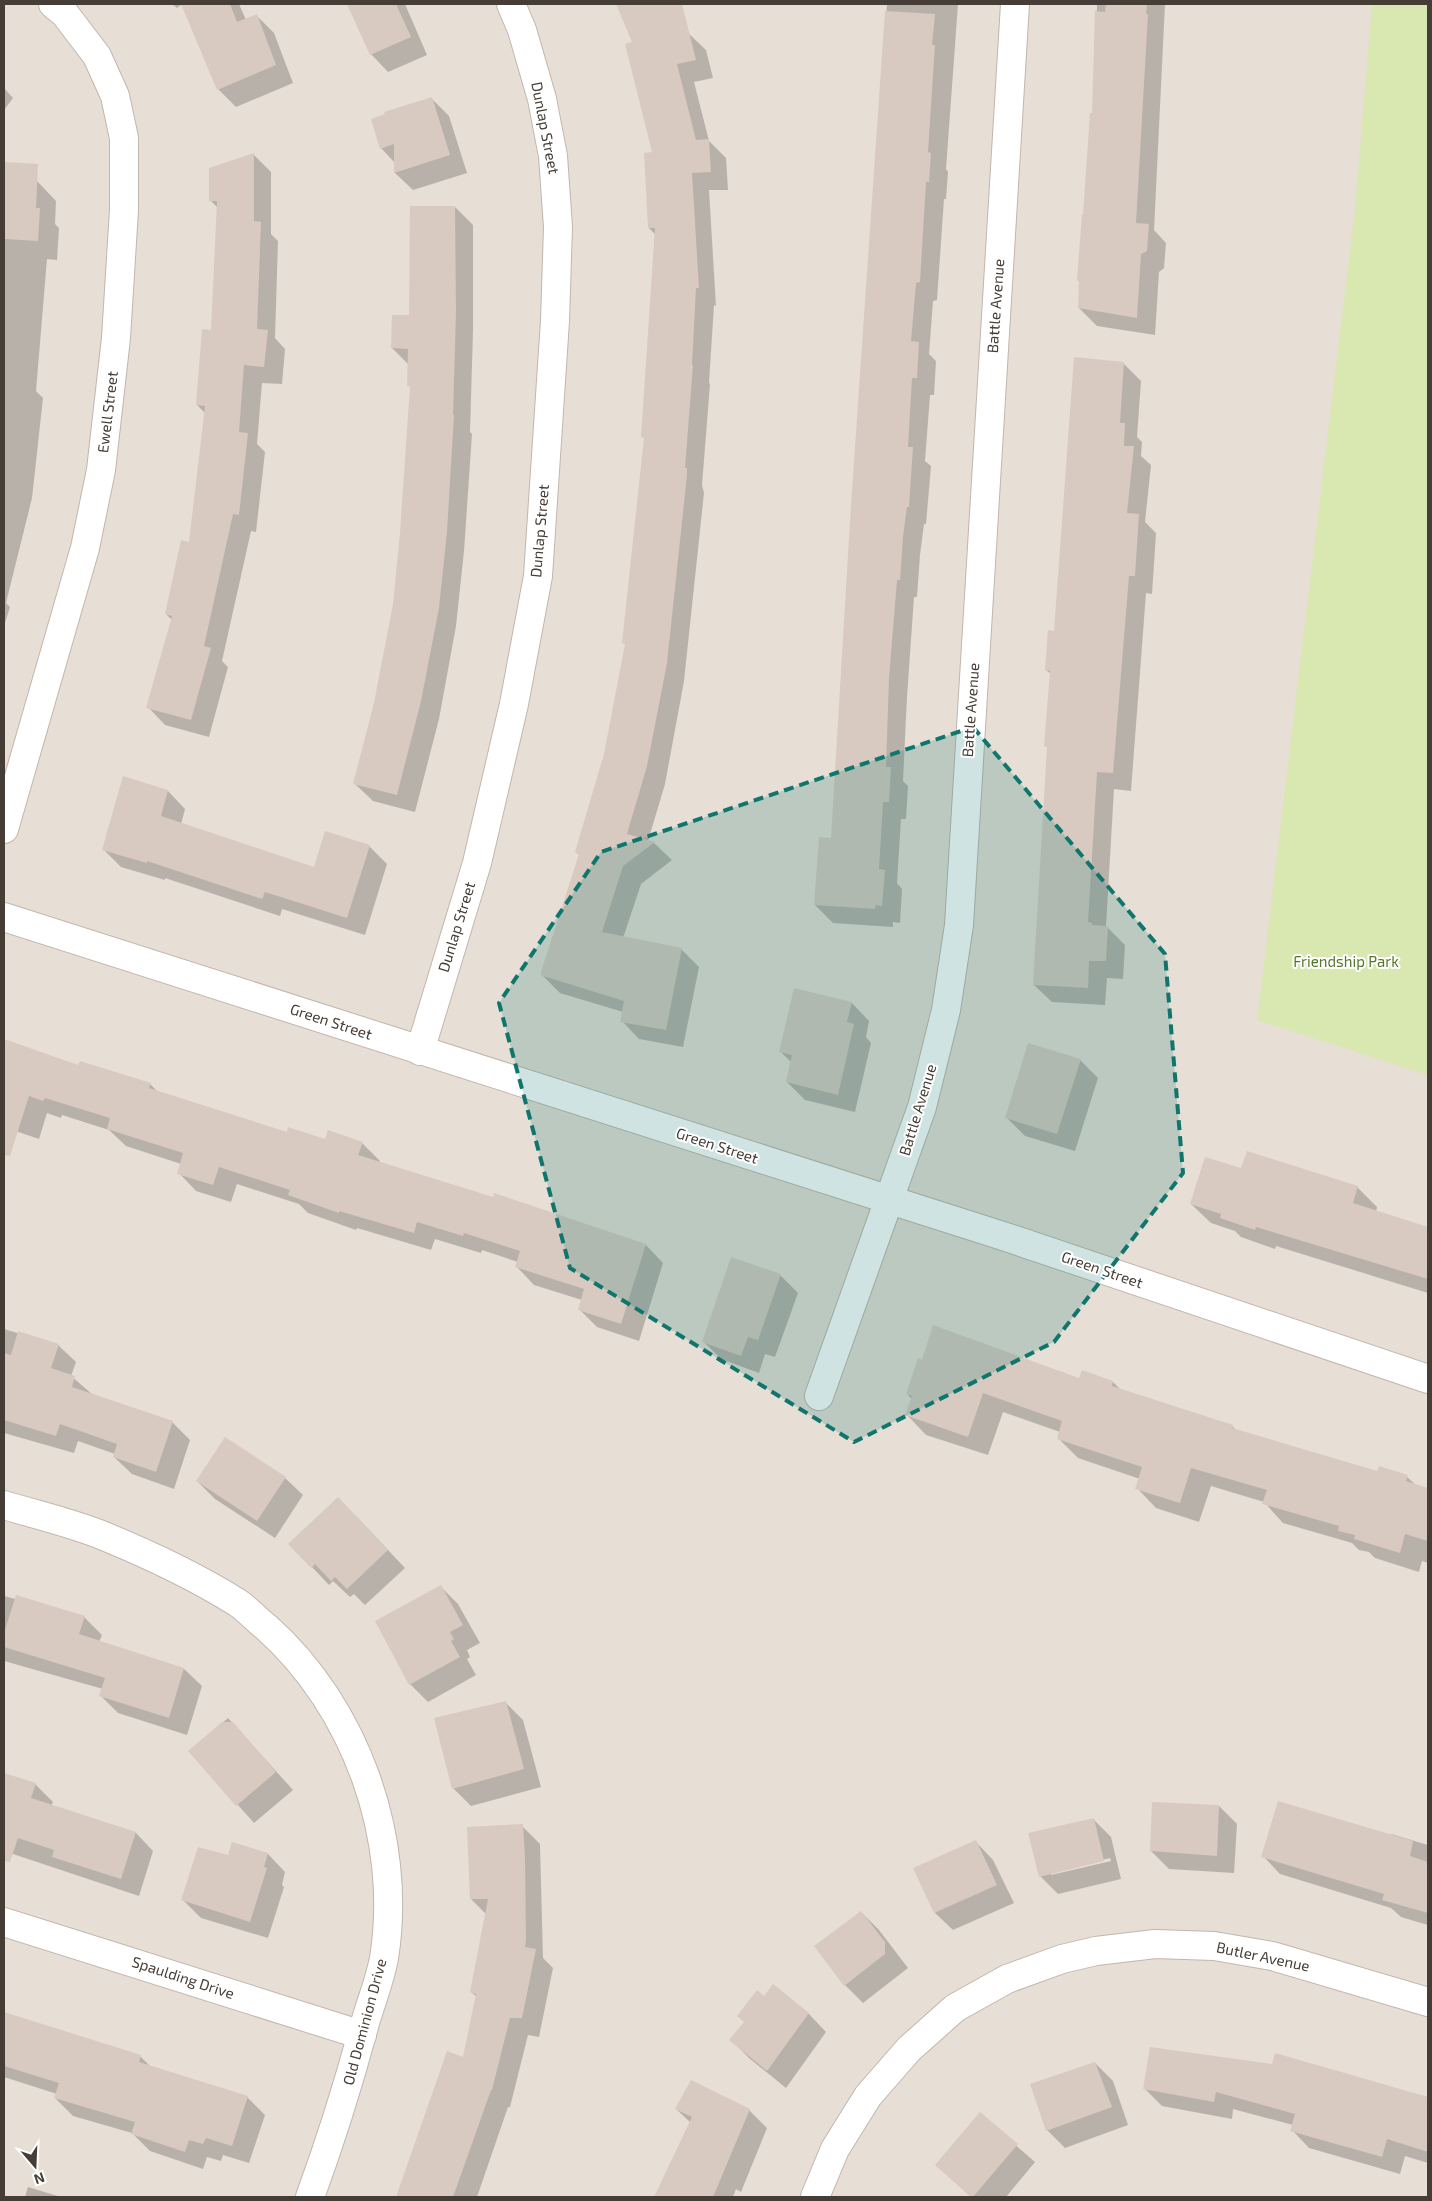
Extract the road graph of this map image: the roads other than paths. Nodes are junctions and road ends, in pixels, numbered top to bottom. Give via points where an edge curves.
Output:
1 (53, 4) edge
2 (511, 4) edge
3 (1015, 4) edge
4 (4, 829) edge
5 (4, 917) edge
6 (420, 1051) junction
7 (889, 1201) junction
8 (1428, 1379) edge
9 (819, 1396) dead end
10 (4, 1505) edge
11 (4, 1922) edge
12 (1428, 2002) edge
13 (362, 2035) junction
14 (310, 2197) edge
15 (815, 2197) edge

1 - 4 street, Ewell Street via 65,14 97,56 115,96 124,138 118,318 101,470 85,548
2 - 6 street, Dunlap Street via 542,99 553,156 558,227 538,576 514,704 477,863
3 - 7 street, Battle Avenue via 959,925 946,1010 922,1107
5 - 6 street, Green Street
6 - 7 street, Green Street
7 - 8 street, Green Street via 1006,1237
7 - 9 street, Battle Avenue
10 - 13 street, Old Dominion Drive via 102,1536 165,1563 240,1604 283,1642 319,1687 348,1736 370,1789 383,1844 388,1901 384,1958
11 - 13 street, Spaulding Drive
12 - 15 street, Butler Avenue via 1272,1956 1214,1946 1155,1944 1062,1959 1007,1979 955,2008 909,2049 868,2096 835,2149
13 - 14 street, Old Dominion Drive via 336,2126

